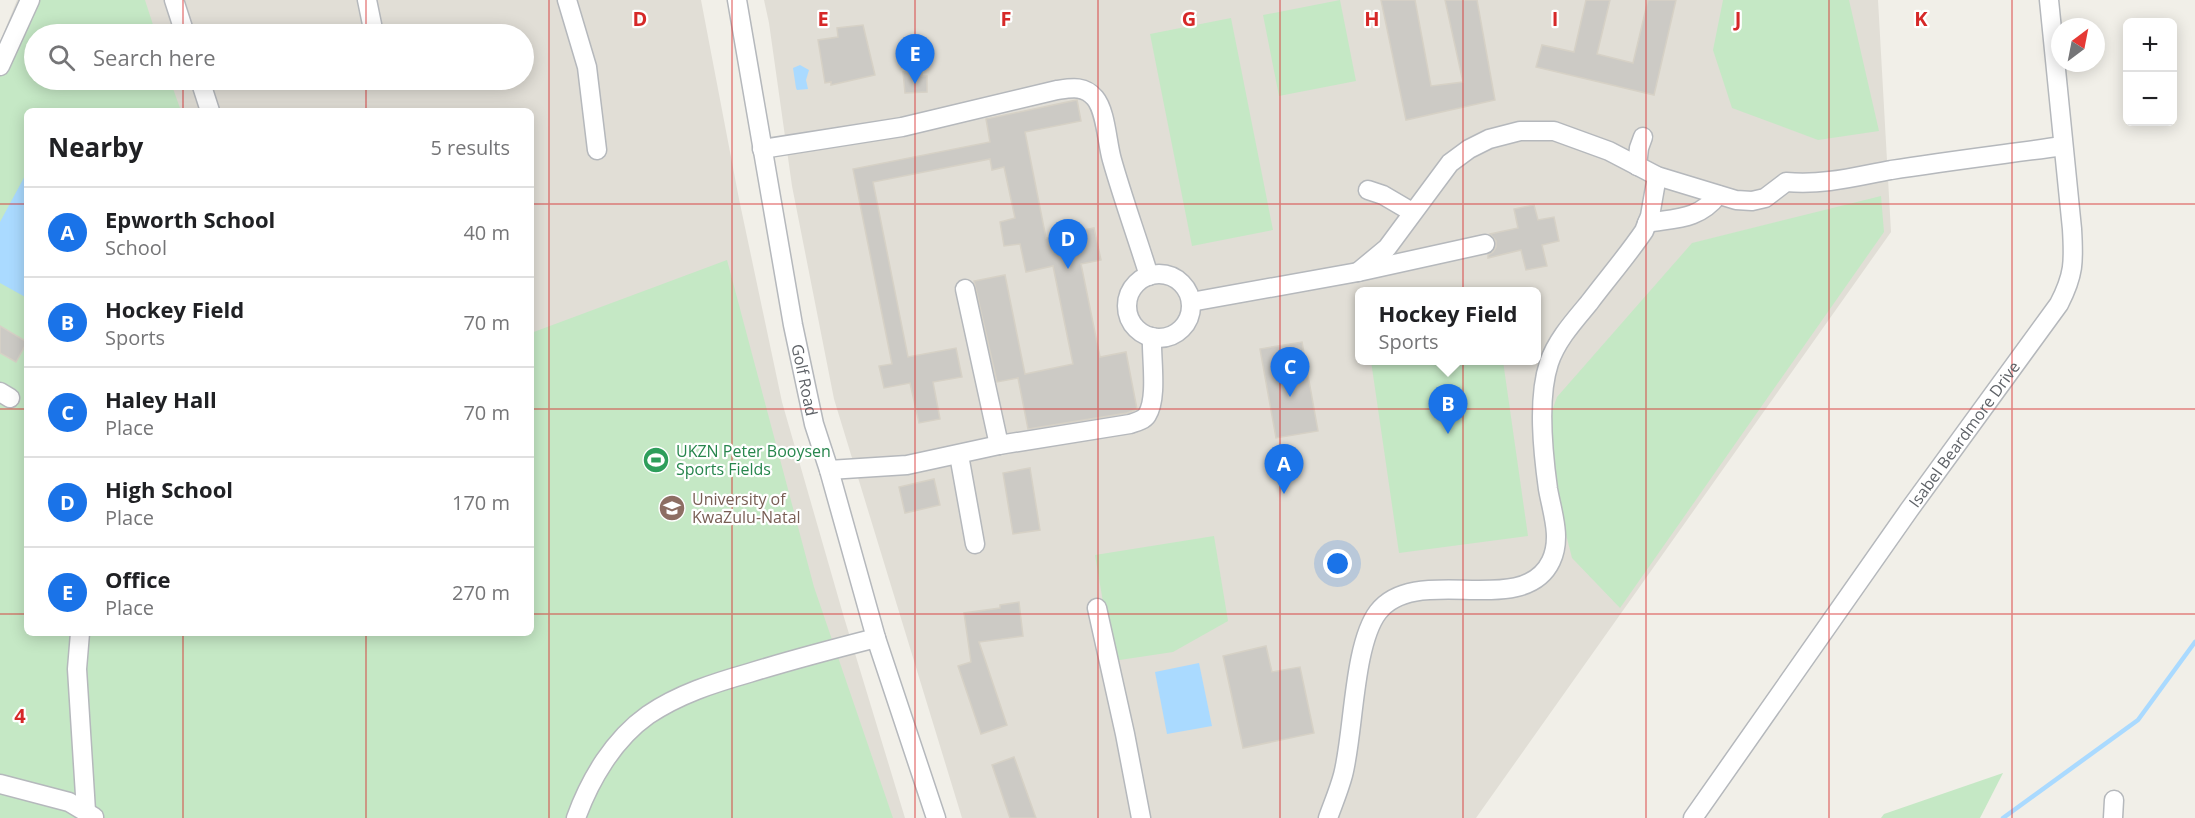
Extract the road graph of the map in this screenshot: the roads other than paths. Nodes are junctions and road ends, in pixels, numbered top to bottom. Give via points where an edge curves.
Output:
1 (30, 0) edge
2 (174, 0) edge
3 (567, 0) edge
4 (737, 0) edge
5 (2049, 0) edge
6 (370, 1) edge
7 (182, 24) edge
8 (373, 24) edge
9 (0, 66) edge
10 (203, 90) edge
11 (209, 108) edge
12 (1643, 137) dead end
13 (2063, 146) junction
14 (762, 149) junction
15 (597, 150) dead end
16 (1637, 166) junction
17 (1657, 176) junction
18 (1368, 190) dead end
19 (1718, 195) junction
20 (1412, 212) junction
21 (1647, 223) junction
22 (1485, 244) dead end
23 (1358, 272) junction
24 (1149, 276) junction
25 (965, 289) dead end
26 (1191, 302) junction
27 (1152, 337) junction
28 (999, 445) junction
29 (959, 455) junction
30 (829, 470) junction
31 (975, 544) dead end
32 (1097, 608) dead end
33 (80, 636) edge
34 (876, 638) junction
35 (0, 784) edge
36 (91, 815) edge
37 (576, 818) edge
38 (936, 818) edge
39 (1140, 818) edge
40 (1328, 818) edge
41 (1693, 818) edge

1 - 9 street
2 - 7 street
3 - 15 street via 587,66
4 - 14 street, Golf Road
5 - 13 street, Isabel Beardmore Drive
6 - 8 street
10 - 11 street
12 - 16 street
13 - 19 street via 1846,180 1786,182 1765,198 1752,201
13 - 41 street, Isabel Beardmore Drive via 2074,263 2070,284 2059,304
14 - 24 street via 902,127 1056,90 1085,89 1096,98 1101,111 1111,158
14 - 30 street, Golf Road via 793,325 814,424
16 - 17 street
16 - 20 street via 1554,131 1520,132 1469,148 1450,163
17 - 19 street
17 - 21 street
18 - 20 street
19 - 21 street via 1699,213
20 - 23 street via 1387,248
21 - 40 street via 1632,249 1564,334 1549,364 1543,410 1545,461 1556,531 1551,561 1531,582 1519,586 1417,591 1389,600 1367,634 1343,775
22 - 23 street
23 - 26 street
24 - 26 street via 1171,277 1187,291
24 - 27 street via 1132,288 1127,308 1135,327
25 - 28 street
26 - 27 street via 1181,330 1162,338
27 - 28 street via 1154,382 1142,420
28 - 29 street
29 - 30 street via 906,465
29 - 31 street
30 - 34 street, Golf Road
32 - 39 street
33 - 36 street via 77,669
34 - 37 street via 799,657 675,698 646,716 610,754 592,780
34 - 38 street, Golf Road
35 - 36 street via 69,802

